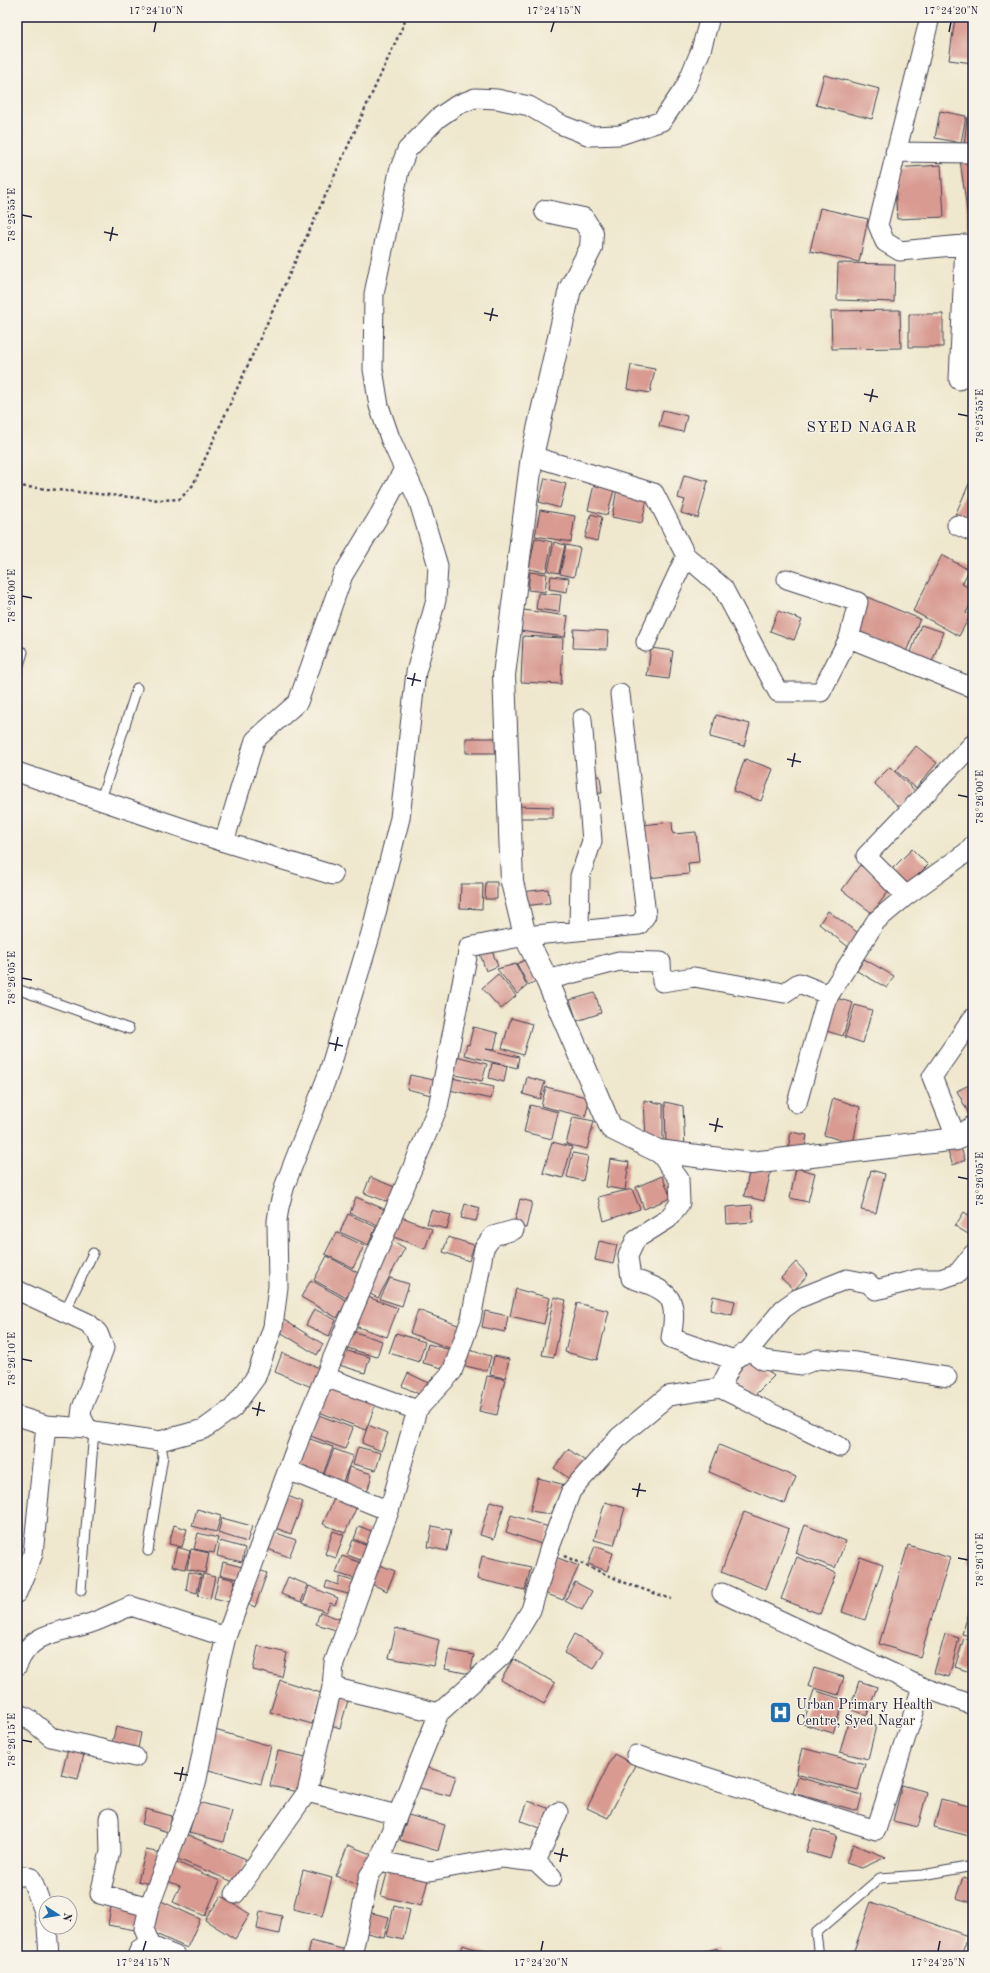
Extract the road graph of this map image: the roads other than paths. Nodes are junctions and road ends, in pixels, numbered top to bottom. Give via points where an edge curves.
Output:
1 (710, 17) edge
2 (930, 17) edge
3 (895, 152) junction
4 (973, 153) edge
5 (546, 211) dead end
6 (969, 244) edge
7 (959, 380) dead end
8 (532, 456) junction
9 (404, 469) junction
10 (686, 556) junction
11 (787, 579) dead end
12 (849, 638) junction
13 (646, 642) dead end
14 (23, 652) dead end
15 (17, 672) edge
16 (137, 688) dead end
17 (973, 688) edge
18 (620, 694) dead end
19 (582, 719) dead end
20 (973, 744) edge
21 (17, 772) edge
22 (101, 799) junction
23 (224, 842) junction
24 (971, 852) edge
25 (333, 875) dead end
26 (906, 896) junction
27 (579, 930) junction
28 (525, 936) junction
29 (547, 980) junction
30 (17, 989) edge
31 (829, 995) junction
32 (973, 1018) edge
33 (129, 1029) dead end
34 (797, 1103) dead end
35 (965, 1133) edge
36 (658, 1150) junction
37 (514, 1230) dead end
38 (93, 1253) dead end
39 (973, 1254) edge
40 (17, 1290) edge
41 (64, 1313) junction
42 (742, 1355) junction
43 (325, 1377) junction
44 (947, 1377) dead end
45 (720, 1388) junction
46 (417, 1410) junction
47 (17, 1416) edge
48 (46, 1425) junction
49 (90, 1430) junction
50 (160, 1441) junction
51 (840, 1447) dead end
52 (288, 1470) junction
53 (389, 1511) junction
54 (148, 1551) dead end
55 (81, 1590) dead end
56 (17, 1593) edge
57 (722, 1593) dead end
58 (226, 1637) junction
59 (17, 1666) edge
60 (922, 1687) junction
61 (332, 1688) junction
62 (973, 1706) edge
63 (439, 1713) junction
64 (17, 1714) edge
65 (636, 1755) dead end
66 (135, 1757) dead end
67 (306, 1792) junction
68 (558, 1812) dead end
69 (397, 1815) junction
70 (108, 1818) dead end
71 (379, 1860) junction
72 (536, 1862) junction
73 (973, 1866) edge
74 (17, 1876) edge
75 (552, 1877) dead end
76 (235, 1894) dead end
77 (38, 1896) edge
78 (149, 1907) junction
79 (48, 1935) edge
80 (144, 1951) edge
81 (49, 1956) edge
82 (176, 1956) edge
83 (352, 1956) edge
84 (819, 1956) edge

1 - 9 street via 701,50 686,86 662,121 620,136 590,136 529,106 498,99 475,98 457,105 438,118 407,150 399,171 380,259 374,294 372,330 373,369 379,406
2 - 3 street
3 - 4 street
3 - 6 street via 878,225 885,242 900,251
5 - 8 street via 583,219 592,233 591,248 570,289
6 - 7 street
8 - 10 street via 654,494
8 - 28 street via 504,675 512,882
9 - 23 street via 344,575 298,702 255,740
9 - 50 street via 419,502 438,566 436,600 416,672 400,818 329,1072 279,1208 278,1287 273,1327 256,1376 233,1408 204,1429
10 - 12 street via 723,588 778,692 821,692
10 - 13 street
11 - 12 street via 858,602
12 - 17 street
14 - 15 lane
16 - 22 lane
18 - 27 street via 646,915 639,925
19 - 27 street via 592,841 580,876
20 - 26 street via 866,856
21 - 22 street
22 - 23 street
23 - 25 street
24 - 26 street
26 - 31 street via 876,922
27 - 28 street
28 - 29 street
28 - 43 street via 469,947 438,1107
29 - 31 street via 619,961 661,962 662,982 694,977 784,992 799,983
29 - 36 street via 611,1128
30 - 33 lane
31 - 34 street
32 - 35 street via 932,1077
35 - 36 street via 750,1163
36 - 42 street via 679,1179 680,1203 668,1219 636,1239 628,1256 631,1278 660,1288 673,1303 674,1323 671,1338
37 - 46 street via 493,1236 484,1248 471,1319 452,1372
38 - 41 lane
39 - 42 street via 958,1273 941,1279 918,1279 876,1290 868,1283 847,1279 797,1299 783,1309
40 - 41 street
41 - 49 street via 88,1323 98,1333 104,1348 82,1408 81,1416
42 - 44 street via 802,1365 818,1359 856,1362
42 - 45 street
43 - 46 street
43 - 52 street
45 - 51 street
45 - 63 street via 668,1396 619,1437 571,1491 549,1550 532,1610 505,1653
46 - 53 street
47 - 48 street
48 - 49 street
48 - 56 street via 33,1554
49 - 50 street
49 - 55 lane
50 - 54 lane via 163,1456
52 - 53 street
52 - 58 street
53 - 61 street via 334,1663
57 - 60 street
58 - 59 street via 131,1606 90,1623 38,1638 21,1656
58 - 78 street via 218,1666 196,1784
60 - 62 street
60 - 65 street via 876,1830
61 - 63 street
61 - 67 street
63 - 69 street
64 - 66 street via 28,1718 51,1736
67 - 69 street
67 - 76 street
68 - 72 street
69 - 71 street
70 - 78 street via 110,1852 100,1894
71 - 72 street via 430,1871 502,1858
71 - 83 street via 370,1876
72 - 75 street
73 - 84 lane via 922,1875 880,1878 816,1933
74 - 77 street via 31,1878
78 - 80 street via 144,1929
79 - 81 street
80 - 82 street

